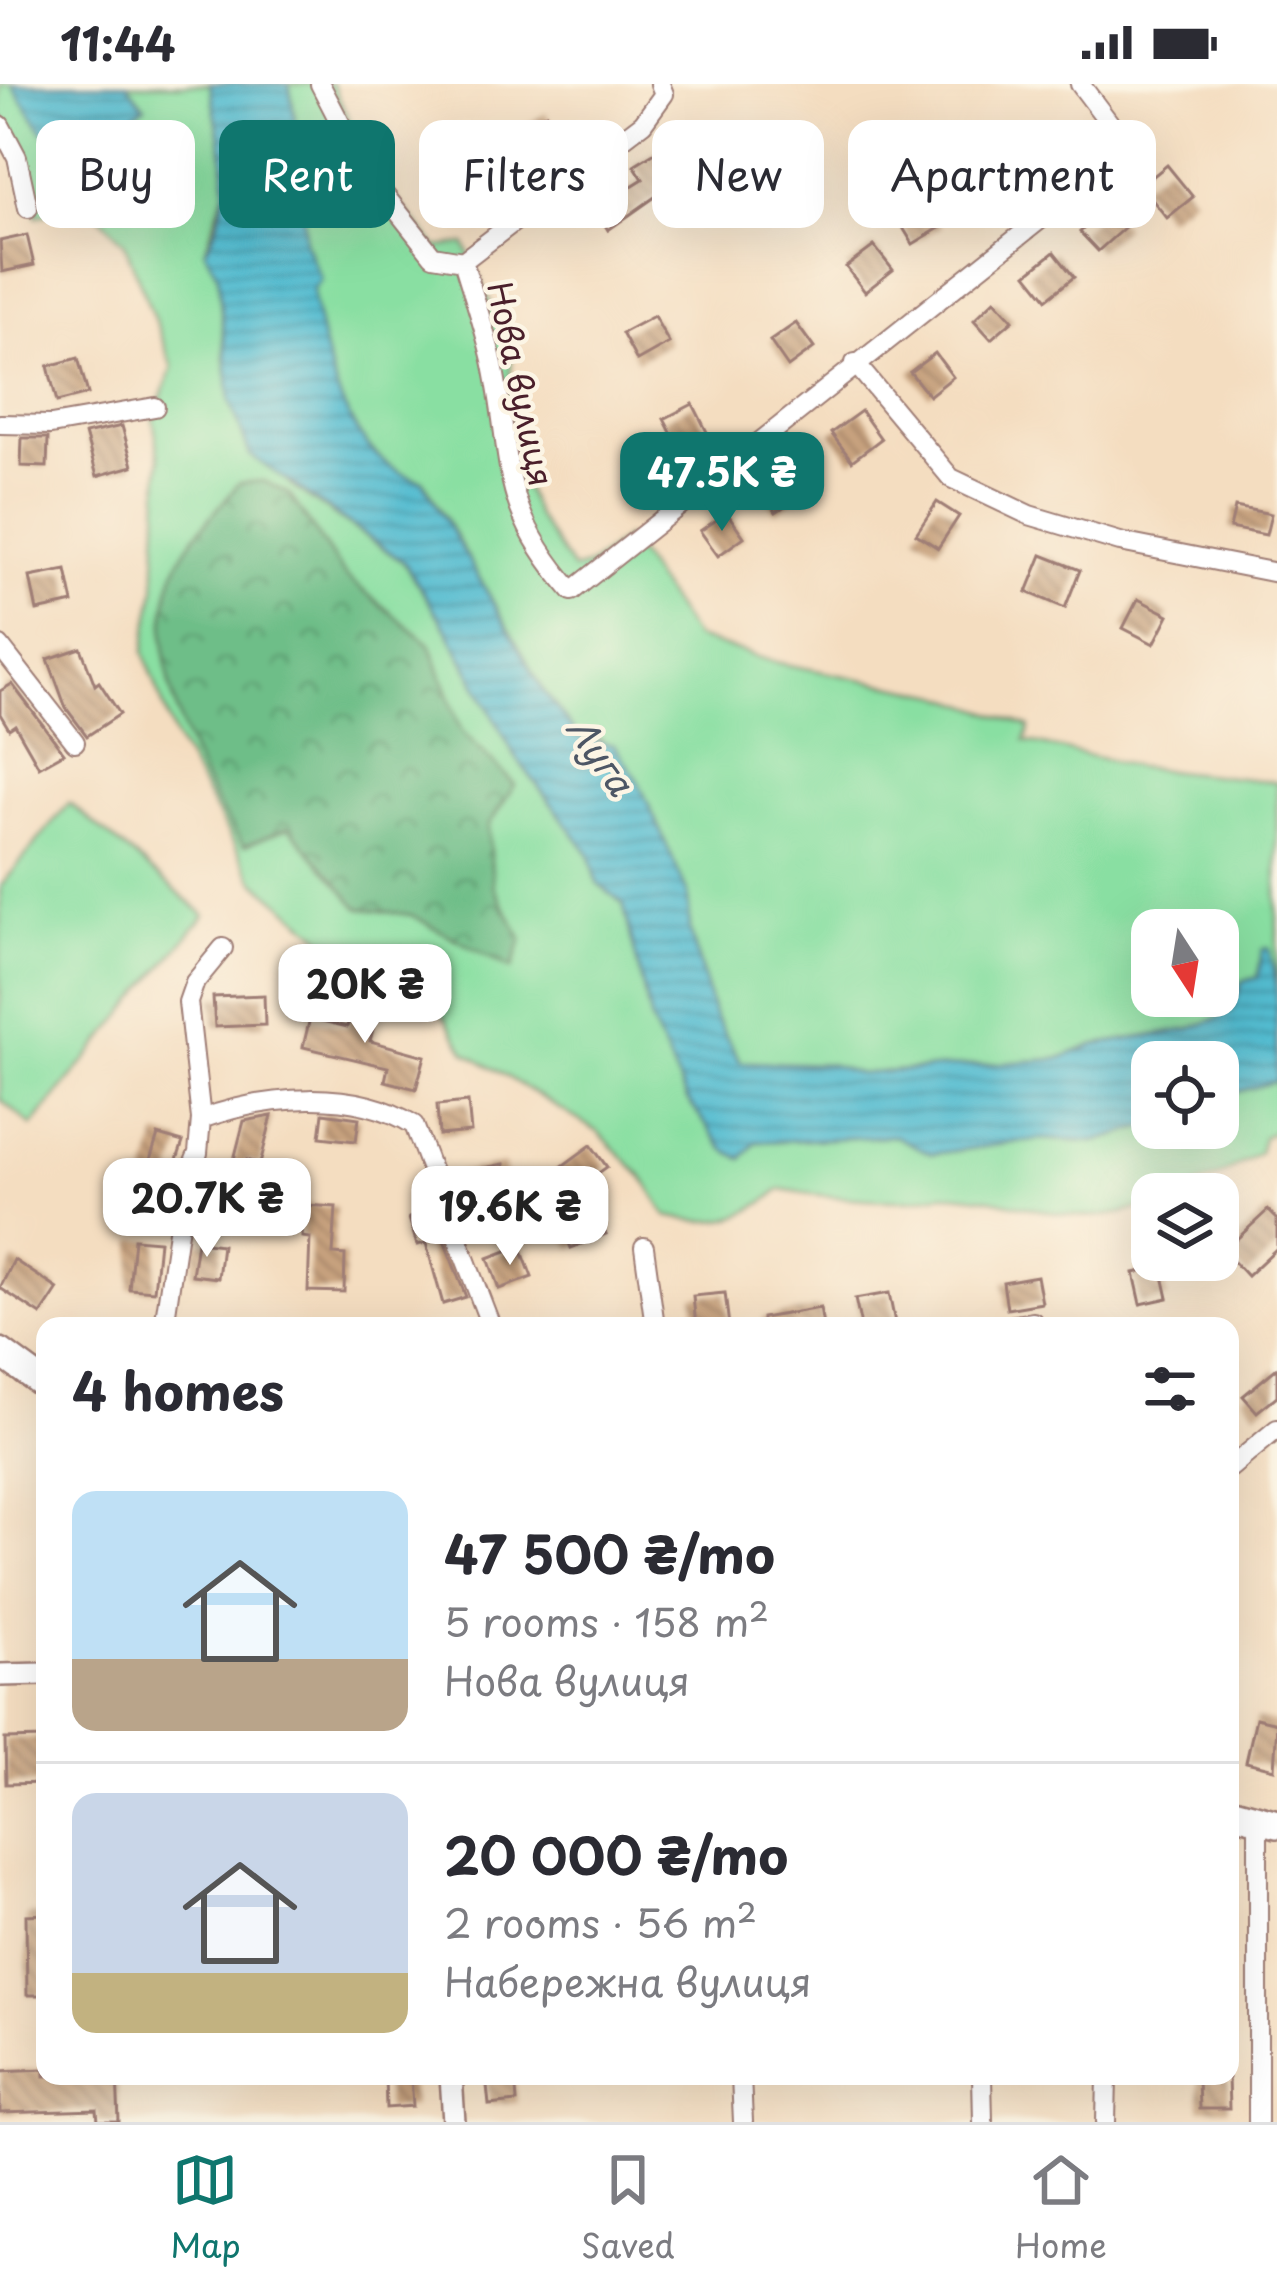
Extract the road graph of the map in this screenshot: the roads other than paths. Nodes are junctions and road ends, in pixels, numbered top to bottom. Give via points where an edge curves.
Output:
1 (320, 84) edge
2 (660, 84) edge
3 (1081, 84) edge
4 (0, 125) edge
5 (28, 208) dead end
6 (463, 261) junction
7 (855, 363) junction
8 (155, 407) dead end
9 (0, 424) edge
10 (1277, 573) edge
11 (0, 646) edge
12 (75, 742) dead end
13 (223, 948) dead end
14 (201, 1119) junction
15 (644, 1247) dead end
16 (165, 1317) edge
17 (488, 1317) edge
18 (654, 1317) edge
19 (0, 1352) edge
20 (36, 1378) edge
21 (1277, 1429) edge
22 (1239, 1461) edge
23 (0, 1675) edge
24 (36, 1675) edge
25 (1268, 1821) edge
26 (452, 2085) edge
27 (741, 2085) edge
28 (982, 2085) edge
29 (1107, 2085) edge
30 (454, 2122) edge
31 (743, 2122) edge
32 (983, 2122) edge
33 (1106, 2122) edge
34 (1258, 2122) edge

1 - 6 street, Нова вулиця via 364,169 433,256
2 - 6 street via 664,94 643,123
3 - 7 street, Нова вулиця via 1129,149
4 - 5 street
6 - 7 street, Нова вулиця via 492,360 513,503 572,591
7 - 10 street via 951,478 1097,536
8 - 9 street via 50,425
11 - 12 street
13 - 14 street via 188,1002
14 - 16 street
14 - 17 street via 258,1102 335,1101 391,1110 414,1125
15 - 18 street
19 - 20 main road
21 - 22 street
23 - 24 street
25 - 34 street via 1254,2037
26 - 30 street
27 - 31 street
28 - 32 street
29 - 33 street

